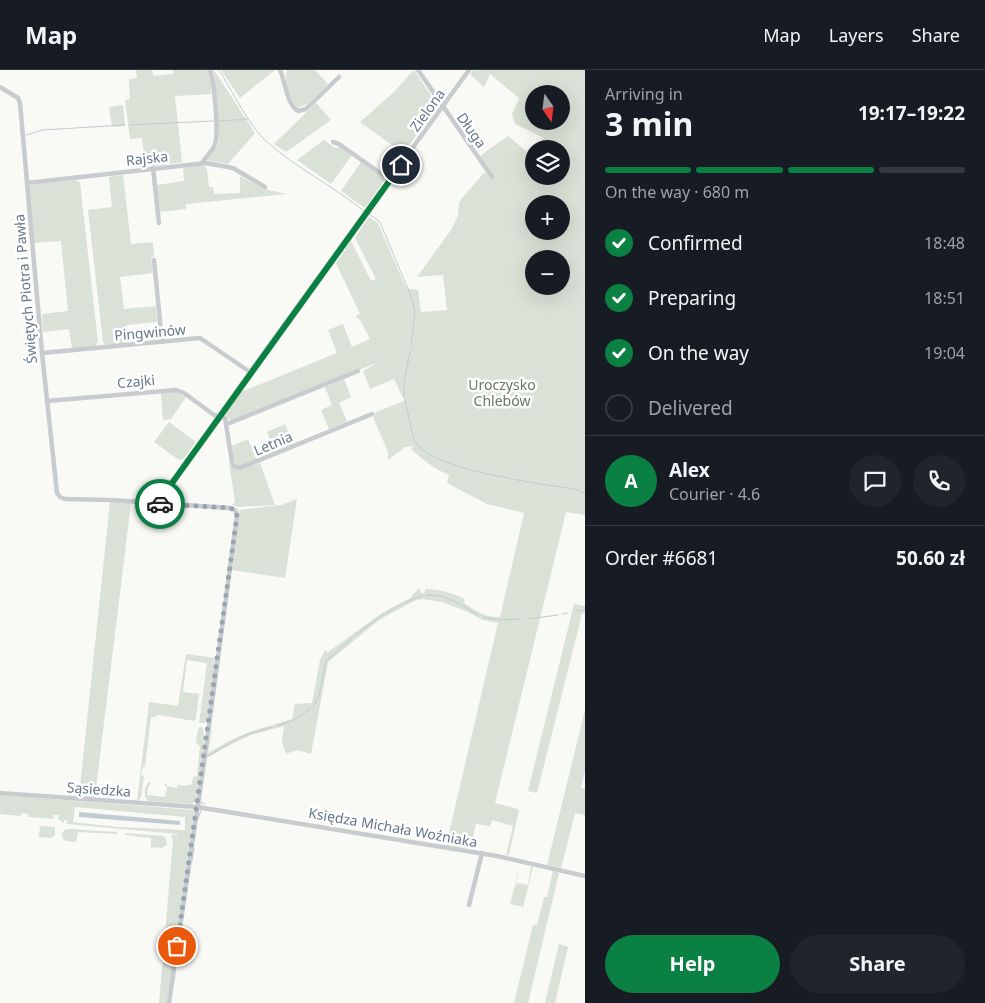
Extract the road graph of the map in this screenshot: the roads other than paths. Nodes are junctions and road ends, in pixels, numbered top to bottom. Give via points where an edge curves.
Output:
1 (210, 70) edge
2 (418, 70) edge
3 (469, 70) edge
4 (282, 71) edge
5 (339, 77) dead end
6 (0, 87) edge
7 (443, 108) junction
8 (333, 142) dead end
9 (202, 163) junction
10 (153, 168) junction
11 (492, 176) dead end
12 (390, 180) junction
13 (27, 182) junction
14 (264, 187) dead end
15 (158, 223) dead end
16 (154, 260) dead end
17 (162, 342) junction
18 (42, 353) junction
19 (358, 371) dead end
20 (250, 372) junction
21 (47, 401) junction
22 (372, 414) dead end
23 (219, 416) junction
24 (227, 424) junction
25 (160, 504) junction
26 (0, 793) edge
27 (196, 807) junction
28 (482, 853) junction
29 (585, 876) edge
30 (469, 905) dead end
31 (168, 1003) edge

1 - 9 street via 217,138
2 - 7 street, Długa
3 - 7 street, Zielona
4 - 5 street via 290,101 298,111 306,110
6 - 13 street, Świętych Piotra i Pawła via 20,101
7 - 11 street, Długa
7 - 12 street, Zielona
8 - 12 street
9 - 10 street, Rajska
9 - 14 street, Rajska via 233,168
10 - 13 street, Rajska
10 - 15 street
12 - 20 street, Zielona
13 - 18 street, Świętych Piotra i Pawła
16 - 17 street
17 - 18 street, Pingwinów
17 - 20 street, Pingwinów via 200,338
18 - 21 street, Świętych Piotra i Pawła
19 - 24 street
20 - 23 street, Zielona
21 - 23 street, Czajki via 176,390
21 - 25 street, Świętych Piotra i Pawła via 56,490 60,497
22 - 24 street, Letnia via 240,468 232,462
23 - 24 street via 225,418
23 - 25 street, Zielona
25 - 27 street via 230,508 237,516
26 - 27 street, Sąsiedzka
27 - 28 street, Księdza Michała Woźniaka
27 - 31 street
28 - 29 street, Księdza Michała Woźniaka
28 - 30 street

